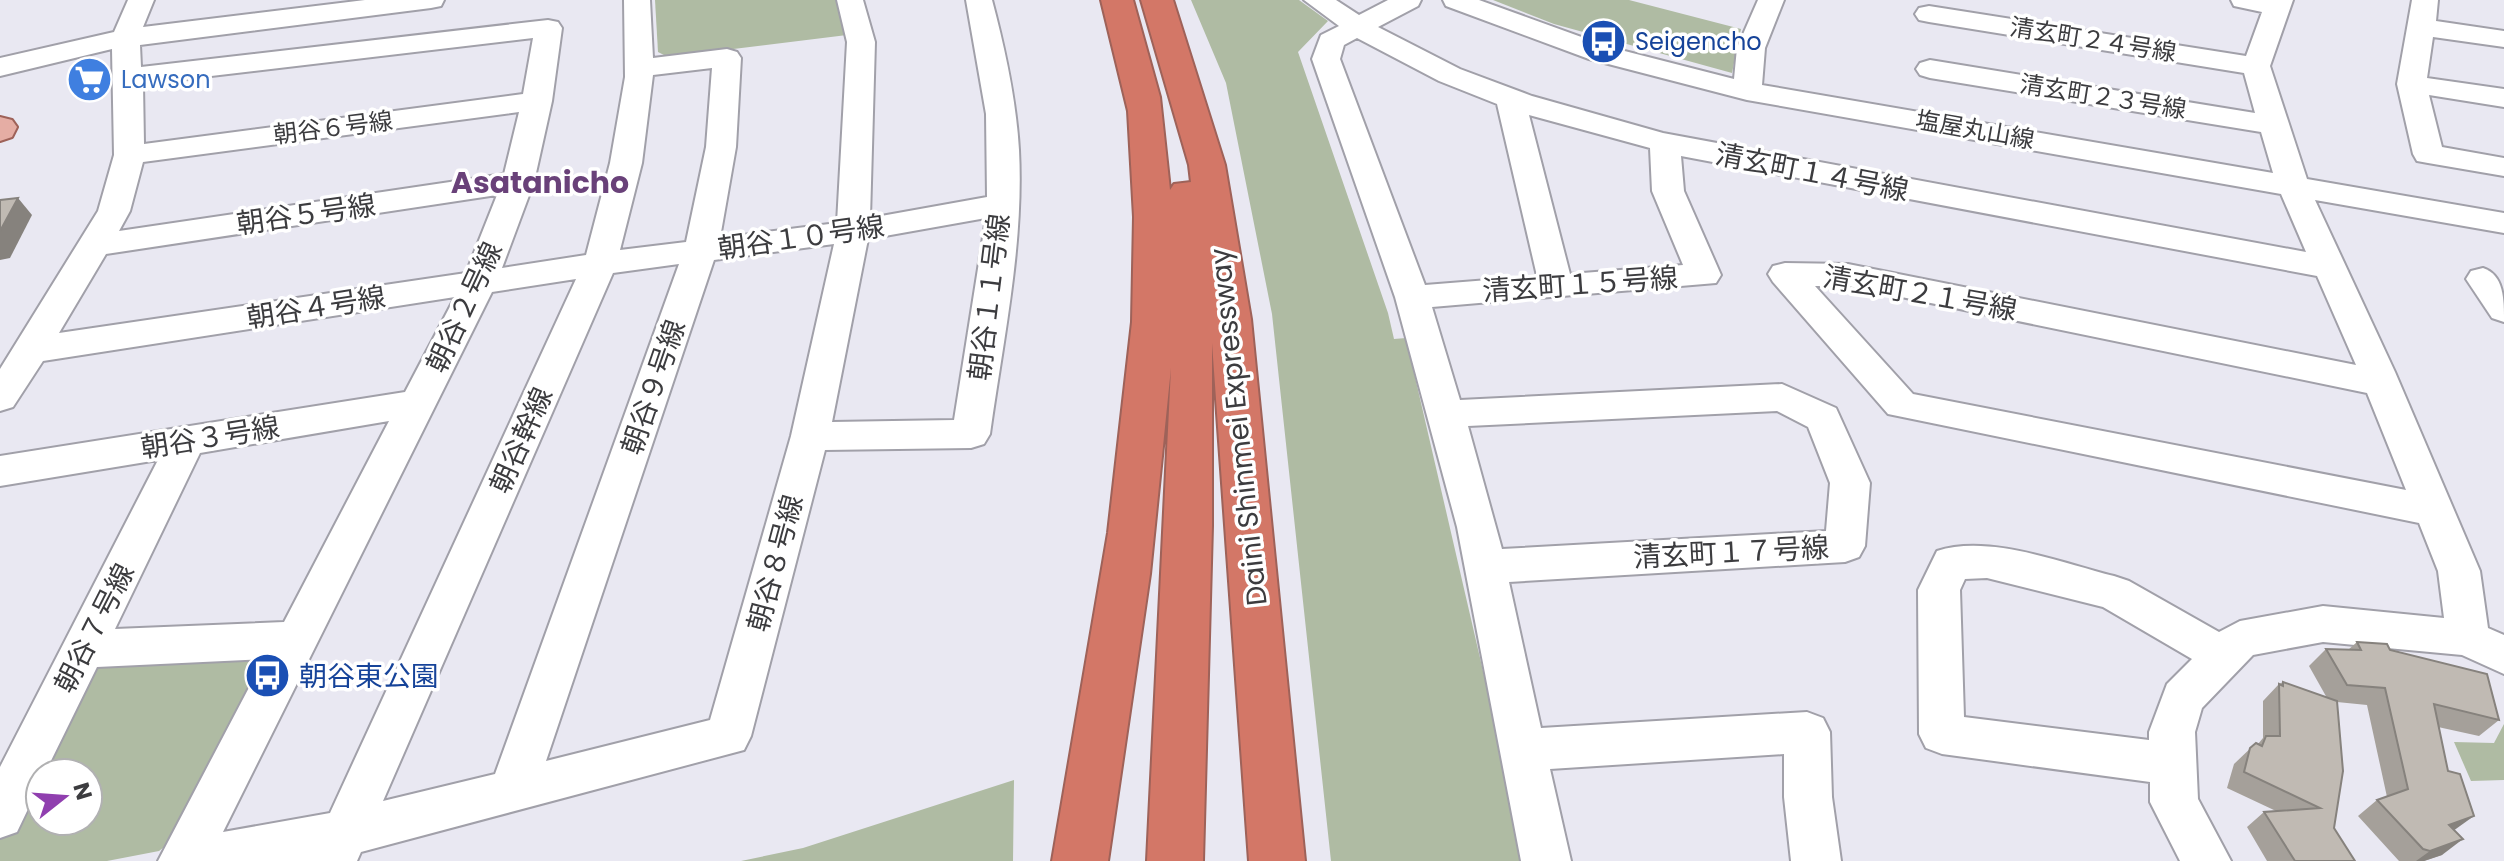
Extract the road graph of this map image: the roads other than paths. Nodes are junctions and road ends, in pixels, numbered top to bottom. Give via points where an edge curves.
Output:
1 (141, 0) edge
2 (431, 0) edge
3 (637, 0) edge
4 (850, 0) edge
5 (979, 0) edge
6 (1085, 0) edge
7 (1117, 0) edge
8 (1157, 0) edge
9 (1317, 0) edge
10 (1408, 0) edge
11 (1456, 0) edge
12 (1771, 0) edge
13 (2244, 0) edge
14 (2279, 4) edge
15 (1930, 7) edge
16 (265, 10) edge
17 (2424, 13) edge
18 (1354, 27) junction
19 (125, 38) junction
20 (2504, 39) edge
21 (2256, 66) junction
22 (0, 67) edge
23 (639, 68) junction
24 (1930, 69) junction
25 (128, 77) junction
26 (2412, 84) junction
27 (1747, 91) junction
28 (1510, 96) junction
29 (2504, 98) edge
30 (537, 101) junction
31 (1932, 122) junction
32 (2276, 125) junction
33 (1665, 142) junction
34 (129, 155) junction
35 (2504, 167) edge
36 (518, 182) junction
37 (2293, 186) junction
38 (1001, 205) junction
39 (2504, 223) edge
40 (853, 231) junction
41 (93, 245) junction
42 (701, 250) junction
43 (600, 264) junction
44 (2331, 268) junction
45 (2493, 281) edge
46 (480, 282) junction
47 (1556, 286) junction
48 (1412, 297) junction
49 (2504, 310) edge
50 (1152, 342) junction
51 (32, 350) junction
52 (2381, 383) junction
53 (0, 398) edge
54 (420, 403) junction
55 (1445, 414) junction
56 (810, 436) junction
57 (187, 440) junction
58 (0, 471) edge
59 (2434, 511) junction
60 (1486, 567) junction
61 (297, 639) junction
62 (2486, 647) edge
63 (83, 649) junction
64 (2224, 656) junction
65 (1523, 750) junction
66 (2173, 764) junction
67 (512, 791) junction
68 (0, 816) edge
69 (339, 847) edge
70 (186, 861) edge
71 (1080, 861) edge
72 (1175, 861) edge
73 (1277, 861) edge
74 (1546, 861) edge
75 (1816, 861) edge
76 (2206, 861) edge

1 - 19 street
2 - 16 street
3 - 23 street, 朝谷幹線
4 - 40 street, 朝谷８号線 via 861,42
5 - 38 street, 朝谷１１号線 via 1004,152
6 - 50 highway via 1126,148
7 - 50 highway via 1145,109 1156,252
8 - 72 highway, Daini Shinmei Expressway via 1177,107 1191,253
8 - 73 highway, Daini Shinmei Expressway via 1207,165 1229,305
9 - 18 street, 清玄町１４号線
10 - 18 street
11 - 27 street, 塩屋丸山線 via 1581,50
12 - 27 street via 1751,48
13 - 14 street
14 - 21 street
15 - 21 street, 清玄町２４号線
15 - 24 street
16 - 19 street
17 - 20 street
17 - 26 street
18 - 28 street, 清玄町１４号線 via 1453,77
18 - 48 street via 1331,41 1326,59
19 - 22 street
19 - 25 street
21 - 32 street
23 - 42 street, 朝谷９号線 via 727,58 721,147
23 - 43 street, 朝谷幹線 via 626,163
24 - 31 street
24 - 32 street, 清玄町２３号線
25 - 30 street, 朝谷２号線 via 548,28
25 - 34 street
26 - 29 street
26 - 35 street via 2428,154
27 - 31 street, 塩屋丸山線
28 - 33 street, 清玄町１４号線
28 - 47 street
30 - 34 street, 朝谷６号線
30 - 36 street, 朝谷２号線
31 - 37 street, 塩屋丸山線
32 - 37 street
33 - 44 street, 清玄町１４号線
33 - 47 street, 清玄町１５号線 via 1668,191 1704,275
34 - 41 street via 114,211
36 - 41 street, 朝谷５号線
36 - 46 street, 朝谷２号線
37 - 39 street, 塩屋丸山線
37 - 44 street
38 - 40 street, 朝谷１０号線
38 - 56 street, 朝谷１１号線 via 971,434
40 - 42 street, 朝谷１０号線
40 - 56 street, 朝谷８号線
41 - 51 street
42 - 43 street, 朝谷１０号線
42 - 67 street, 朝谷９号線
43 - 46 street, 朝谷４号線
43 - 69 street, 朝谷幹線
44 - 52 street
45 - 49 street
46 - 51 street, 朝谷４号線
46 - 54 street, 朝谷２号線
47 - 48 street, 清玄町１５号線
48 - 55 street
50 - 71 highway via 1148,415 1111,690
51 - 53 street
52 - 59 street
52 - 59 street, 清玄町２１号線 via 1848,275 1785,274 1901,405
54 - 57 street, 朝谷３号線
54 - 61 street, 朝谷２号線
55 - 60 street
55 - 60 street, 清玄町１７号線 via 1782,397 1823,418 1850,483 1845,546
56 - 67 street, 朝谷８号線 via 728,736
57 - 58 street, 朝谷３号線
57 - 63 street, 朝谷７号線
59 - 62 street
60 - 65 street
61 - 63 street
61 - 70 street, 朝谷２号線
62 - 64 street via 2323,624 2240,639
63 - 68 street, 朝谷７号線
64 - 66 street via 2183,698 2172,732
64 - 66 street via 2114,593 1987,562 1952,563 1939,590 1942,734
65 - 74 street
65 - 75 street via 1807,732
66 - 76 street via 2174,802
67 - 69 street, 朝谷８号線
69 - 70 street, 朝谷８号線

